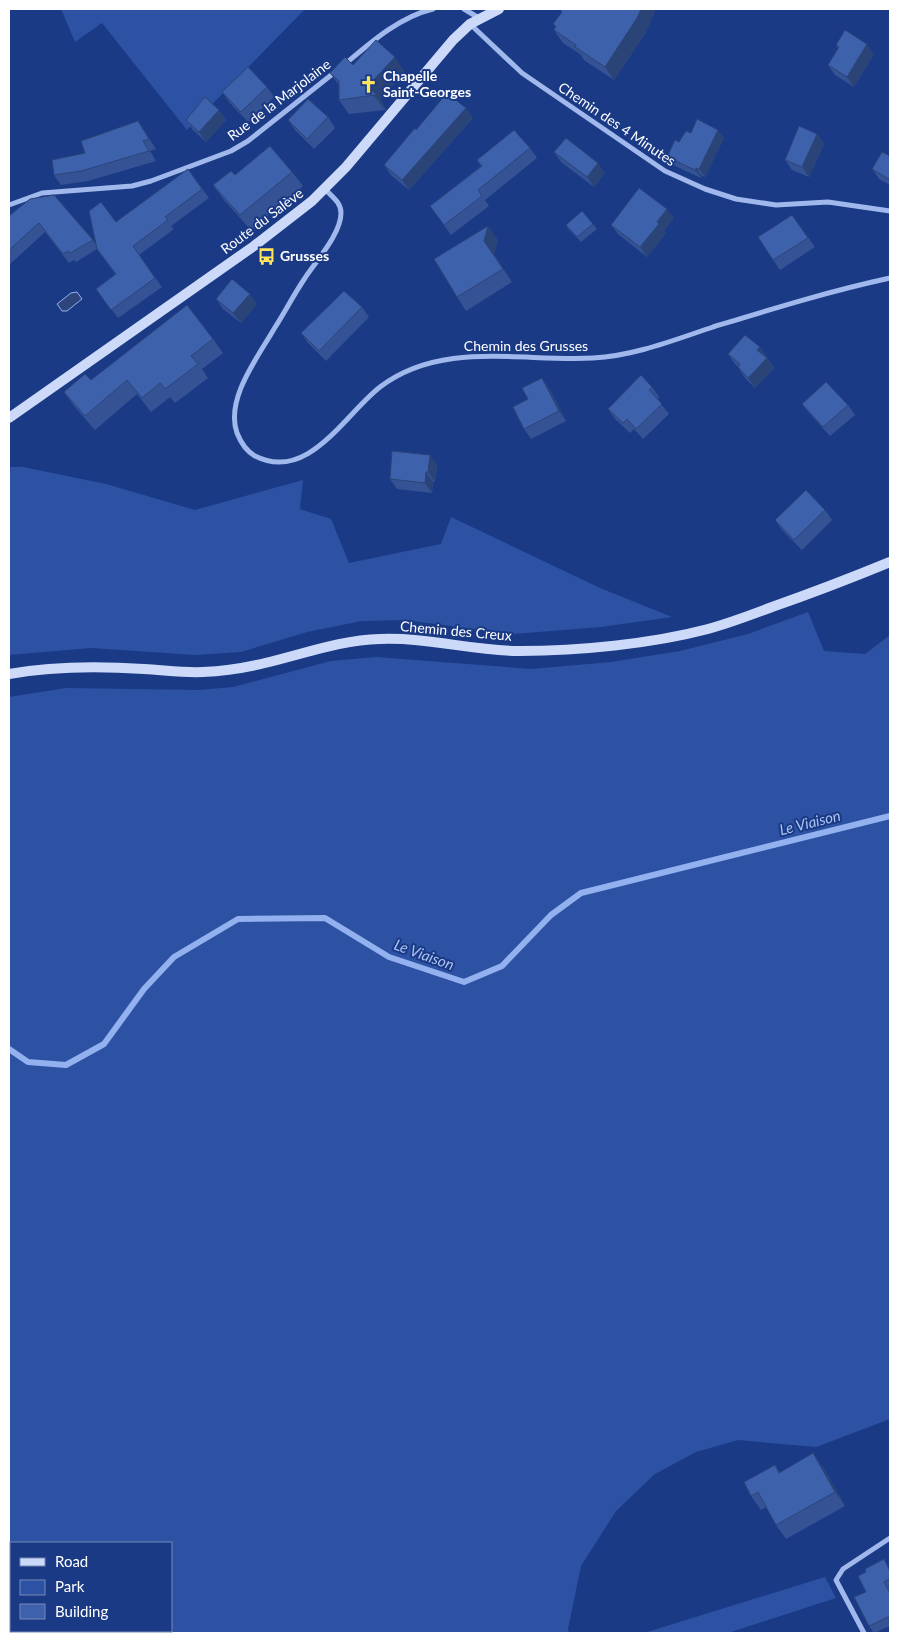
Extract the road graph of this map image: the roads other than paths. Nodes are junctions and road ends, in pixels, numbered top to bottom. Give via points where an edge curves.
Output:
1 (433, 9) edge
2 (464, 9) edge
3 (499, 9) edge
4 (479, 18) junction
5 (470, 24) junction
6 (325, 190) junction
7 (9, 204) edge
8 (890, 211) edge
9 (890, 278) edge
10 (9, 418) edge
11 (890, 562) edge
12 (9, 674) edge
13 (890, 1538) edge
14 (864, 1633) edge

1 - 7 street, Rue de la Marjolaine via 406,20 371,43 240,147 132,186 42,193
2 - 4 street
3 - 4 street, Route du Salève
4 - 5 street, Route du Salève
5 - 6 street, Route du Salève
5 - 8 street, Chemin des 4 Minutes via 522,73 665,171 705,189 736,199 776,205 828,202
6 - 9 street, Chemin des Grusses via 339,205 338,227 249,371 238,397 235,417 241,442 252,454 264,460 292,461 304,457 380,387 425,365 459,356 564,359 623,354 803,299
6 - 10 street, Route du Salève via 263,239
11 - 12 street, Chemin des Creux via 709,629 670,638 596,647 519,651 381,639 325,646 228,670 64,668
13 - 14 street via 843,1569 836,1580

